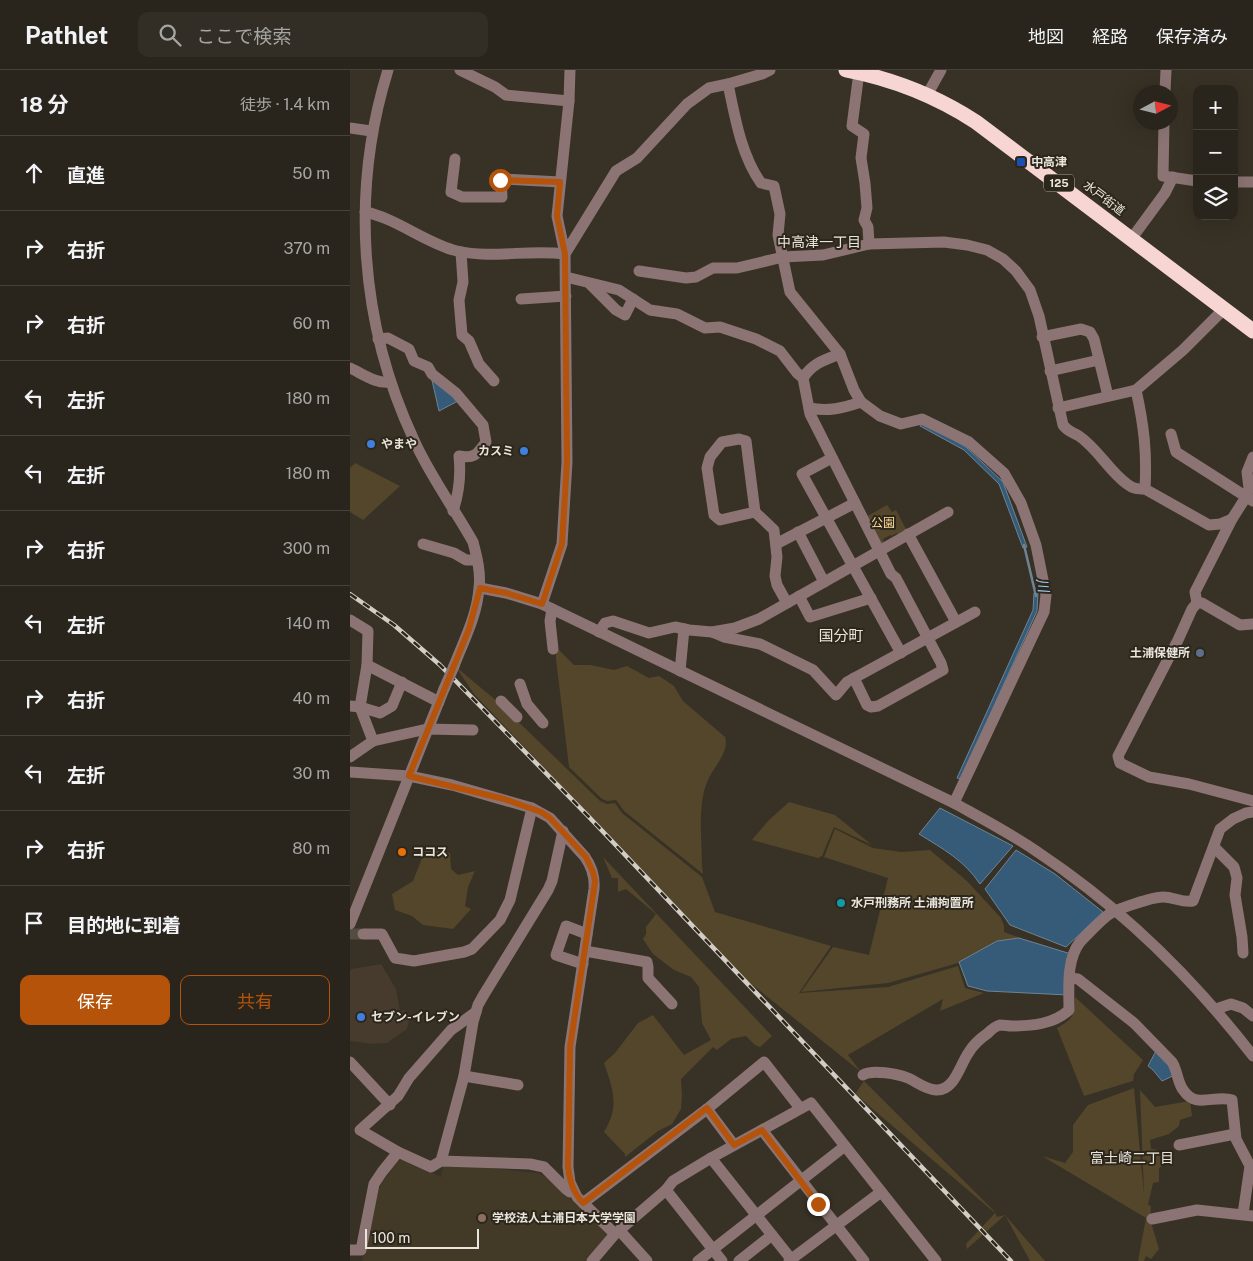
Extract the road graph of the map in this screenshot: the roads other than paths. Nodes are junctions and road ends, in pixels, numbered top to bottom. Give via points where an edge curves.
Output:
1 (388, 70) edge
2 (460, 70) edge
3 (570, 70) edge
4 (770, 70) edge
5 (941, 70) edge
6 (1166, 70) edge
7 (860, 72) edge
8 (728, 84) junction
9 (1165, 85) edge
10 (927, 95) junction
11 (568, 101) junction
12 (350, 128) edge
13 (1164, 130) edge
14 (371, 131) junction
15 (455, 159) dead end
16 (1173, 178) junction
17 (1193, 180) edge
18 (560, 182) junction
19 (1238, 182) edge
20 (1253, 182) edge
21 (365, 212) junction
22 (1132, 238) junction
23 (869, 244) junction
24 (461, 252) junction
25 (565, 254) junction
26 (782, 257) junction
27 (639, 271) dead end
28 (566, 277) junction
29 (590, 284) junction
30 (566, 296) junction
31 (521, 299) dead end
32 (633, 299) junction
33 (1224, 309) junction
34 (1253, 331) edge
35 (1042, 337) junction
36 (378, 339) junction
37 (840, 354) junction
38 (1100, 360) junction
39 (350, 368) edge
40 (1050, 371) junction
41 (803, 378) junction
42 (494, 381) dead end
43 (390, 382) junction
44 (1136, 390) junction
45 (1108, 396) junction
46 (861, 402) junction
47 (809, 408) junction
48 (1058, 408) junction
49 (1170, 434) dead end
50 (1253, 457) edge
51 (832, 458) junction
52 (1145, 489) junction
53 (1249, 499) edge
54 (855, 503) junction
55 (453, 511) junction
56 (755, 512) junction
57 (948, 512) dead end
58 (826, 518) junction
59 (1232, 519) junction
60 (798, 532) junction
61 (908, 534) junction
62 (423, 544) dead end
63 (776, 544) junction
64 (879, 551) junction
65 (477, 560) junction
66 (852, 566) junction
67 (824, 582) junction
68 (480, 588) junction
69 (798, 596) junction
70 (871, 598) junction
71 (787, 603) junction
72 (1196, 603) junction
73 (547, 606) junction
74 (975, 612) dead end
75 (350, 620) edge
76 (956, 622) junction
77 (1253, 624) edge
78 (684, 629) junction
79 (599, 632) junction
80 (712, 632) junction
81 (928, 638) junction
82 (553, 650) dead end
83 (900, 653) junction
84 (367, 665) junction
85 (680, 671) junction
86 (854, 678) junction
87 (402, 682) junction
88 (520, 684) dead end
89 (500, 701) dead end
90 (438, 702) junction
91 (355, 707) edge
92 (517, 718) dead end
93 (543, 722) dead end
94 (427, 729) junction
95 (473, 730) dead end
96 (373, 741) junction
97 (350, 757) edge
98 (350, 772) edge
99 (409, 776) junction
100 (1253, 801) edge
101 (954, 803) junction
102 (532, 808) junction
103 (1253, 812) edge
104 (563, 831) junction
105 (1214, 847) junction
106 (1116, 911) junction
107 (350, 924) edge
108 (363, 934) tunnel mouth
109 (587, 934) junction
110 (585, 951) junction
111 (1243, 953) dead end
112 (584, 964) junction
113 (1070, 978) junction
114 (672, 1004) dead end
115 (1216, 1009) junction
116 (476, 1012) junction
117 (1253, 1016) edge
118 (1253, 1056) edge
119 (350, 1062) edge
120 (863, 1074) dead end
121 (464, 1076) junction
122 (518, 1085) dead end
123 (390, 1105) junction
124 (707, 1108) junction
125 (800, 1108) junction
126 (762, 1130) junction
127 (1235, 1134) junction
128 (734, 1145) junction
129 (1179, 1145) dead end
130 (845, 1146) junction
131 (398, 1152) junction
132 (712, 1158) junction
133 (441, 1161) junction
134 (800, 1182) junction
135 (666, 1190) junction
136 (573, 1191) junction
137 (881, 1192) junction
138 (583, 1203) junction
139 (1248, 1215) edge
140 (757, 1216) junction
141 (1152, 1219) dead end
142 (836, 1226) junction
143 (617, 1233) junction
144 (772, 1235) junction
145 (713, 1249) junction
146 (350, 1250) edge
147 (790, 1260) edge
148 (592, 1261) edge
149 (647, 1261) edge
150 (698, 1261) edge
151 (722, 1261) edge
152 (739, 1261) edge
153 (864, 1261) edge
154 (936, 1261) edge

1 - 14 street
2 - 11 street via 506,95
3 - 11 street
4 - 8 street
5 - 10 street
6 - 9 street
7 - 10 highway, 水戸街道 / 125
7 - 23 street via 852,126 864,134 861,158 867,208 864,220
8 - 25 street via 708,88 687,104 637,158 616,171
8 - 26 street via 736,125 753,172 761,183 774,186 780,214 778,235
10 - 22 highway, 水戸街道 / 125 via 961,112 990,132
11 - 18 street
12 - 14 street
13 - 16 street via 1162,176
14 - 21 street
15 - 18 street via 451,192 462,197 502,198 500,180
16 - 17 street
16 - 22 street
18 - 25 street via 557,216
19 - 20 street
21 - 24 street
21 - 36 street via 365,256
22 - 33 highway, 水戸街道 / 125
23 - 26 street via 823,255
23 - 35 street via 944,242 987,250 1016,271 1030,290
24 - 25 street via 478,256
24 - 42 street via 463,282 459,300 462,335 469,341 479,364
25 - 28 street
26 - 27 street via 736,268 714,268 686,278
26 - 37 street via 790,292
28 - 29 street
28 - 30 street
29 - 32 street via 619,290
29 - 32 street via 625,315
30 - 31 street
30 - 73 street via 567,462 562,544
32 - 41 street via 650,310 677,314 705,328 720,327 756,339 780,351
33 - 34 highway, 水戸街道 / 125
33 - 44 street
35 - 38 street via 1081,329 1090,332
35 - 40 street
36 - 43 street
36 - 55 street via 388,338 410,349 414,361 428,366 432,374 484,424 486,442 478,454 470,458 459,456 460,476
37 - 41 street via 810,368
37 - 46 street
38 - 40 street
38 - 45 street
39 - 43 street via 377,381
40 - 48 street
41 - 47 street
43 - 55 street via 414,442
44 - 45 street
44 - 52 street via 1147,456
45 - 48 street
46 - 47 street via 842,408
46 - 101 street via 880,416 901,424 922,419 969,442 1004,474 1021,502 1036,545 1046,595 1044,612
47 - 51 street
48 - 52 street via 1067,431 1078,435 1127,484
49 - 53 street via 1176,452
50 - 53 street via 1247,472
51 - 54 street
51 - 58 street via 802,474
52 - 59 street via 1209,525
53 - 59 street
54 - 58 street
54 - 64 street
55 - 65 street via 473,542
56 - 56 street via 720,520 714,515 707,468 710,457 722,442 746,441
56 - 63 street via 774,530
57 - 61 street
58 - 60 street
58 - 66 street
59 - 72 street via 1195,592
60 - 63 street
60 - 67 street
61 - 64 street
61 - 76 street
62 - 65 street via 466,560
63 - 71 street via 775,576
64 - 66 street
64 - 81 street
65 - 68 street
66 - 67 street
66 - 70 street
67 - 69 street
68 - 73 street
68 - 90 street, bridge via 469,629
69 - 70 street via 810,617
69 - 71 street
70 - 83 street
71 - 80 street via 759,619
72 - 77 street via 1202,602 1240,625
72 - 100 street via 1118,756 1120,763 1150,777
73 - 79 street
73 - 82 street
74 - 76 street
75 - 84 street via 368,631
76 - 81 street
78 - 79 street via 675,627 649,633 613,621 604,623
78 - 80 street
78 - 85 street
79 - 85 street
80 - 86 street via 724,638 760,644 814,670 836,695
81 - 83 street
81 - 86 street via 943,670 878,706 867,705
83 - 86 street
84 - 87 street
84 - 91 street
85 - 101 street
87 - 90 street
87 - 91 street via 392,706 380,713
88 - 93 street via 527,704
89 - 92 street
90 - 94 street
91 - 96 street
94 - 95 street
94 - 96 street
94 - 99 street
96 - 97 street
98 - 99 street
99 - 102 street
99 - 107 street
101 - 106 street via 1038,852
102 - 104 street via 550,818
102 - 108 street via 510,900 500,920 472,949 414,961 402,960 395,958 382,934
103 - 105 street via 1226,823 1220,829
104 - 109 street via 590,863 595,881
104 - 116 street via 548,890
105 - 106 street via 1193,901 1157,897
105 - 111 street via 1234,867 1237,878 1234,895
106 - 113 street via 1076,947
106 - 115 street via 1161,951
109 - 110 street
109 - 112 street via 566,926 556,955
110 - 112 street
110 - 114 street via 646,962 648,978
112 - 136 street via 569,1060 568,1167
113 - 120 street via 1069,1010 1063,1016 1028,1025 999,1025 970,1050 954,1080 944,1089 927,1088 908,1078 889,1074
113 - 127 street via 1078,979 1134,1023 1172,1062 1182,1090 1191,1098 1232,1100
115 - 117 street via 1231,1004
115 - 118 street
116 - 121 street
116 - 123 street via 451,1030
119 - 123 street
121 - 122 street
121 - 133 street
123 - 131 street via 360,1130
124 - 125 street via 764,1062
124 - 128 street
124 - 138 street
125 - 126 street
125 - 130 street via 812,1103
126 - 128 street
126 - 134 street
127 - 129 street
127 - 139 street via 1250,1166
128 - 132 street
130 - 134 street
130 - 137 street
131 - 133 street via 431,1167
131 - 146 street via 374,1184 361,1250
132 - 135 street via 673,1181
132 - 140 street
133 - 136 street via 544,1166 566,1189
134 - 140 street
134 - 142 street
135 - 143 street
135 - 145 street
136 - 138 street
137 - 142 street
137 - 154 street
138 - 143 street
139 - 141 street via 1196,1210
140 - 144 street
140 - 145 street
142 - 147 street
142 - 153 street
143 - 148 street
143 - 149 street
144 - 147 street
144 - 152 street
145 - 150 street
145 - 151 street

